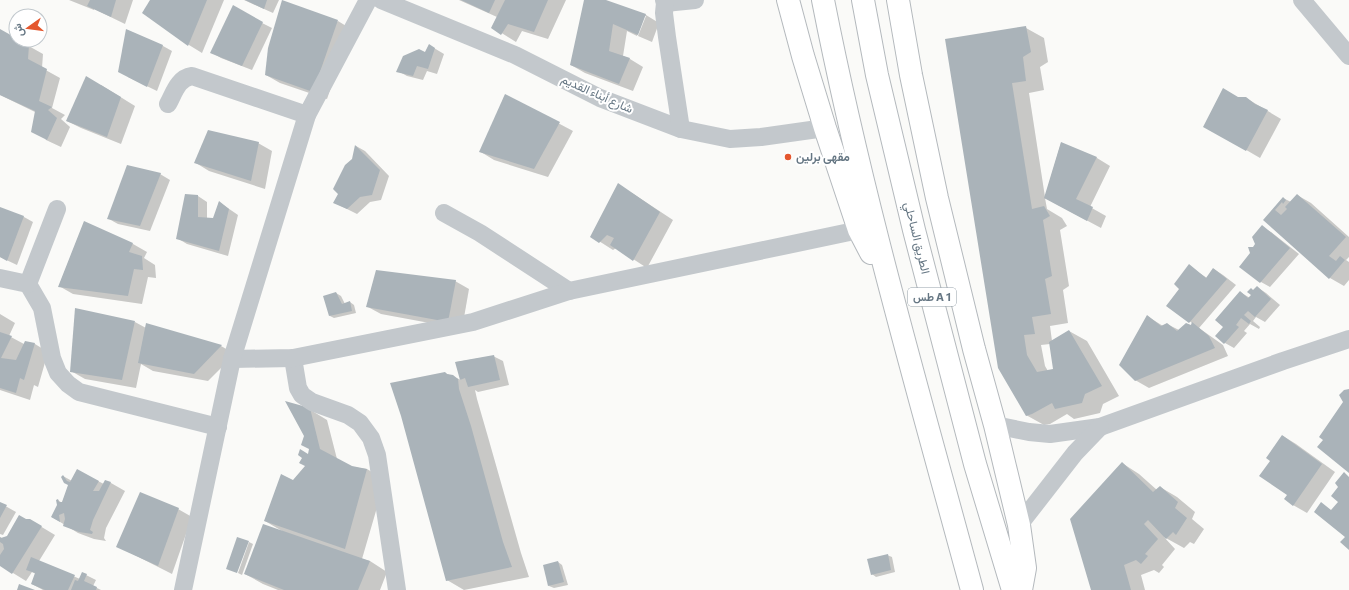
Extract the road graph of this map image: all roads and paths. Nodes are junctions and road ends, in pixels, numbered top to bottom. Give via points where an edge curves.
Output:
1 (368, 0) edge
2 (381, 0) edge
3 (695, 0) edge
4 (788, 0) edge
5 (823, 0) edge
6 (863, 0) edge
7 (898, 0) edge
8 (1302, 0) edge
9 (664, 2) edge
10 (1349, 56) edge
11 (168, 104) dead end
12 (307, 115) junction
13 (825, 128) junction
14 (681, 129) junction
15 (56, 209) dead end
16 (444, 213) dead end
17 (859, 230) junction
18 (0, 278) edge
19 (888, 279) junction
20 (28, 284) junction
21 (569, 291) junction
22 (1349, 339) edge
23 (293, 358) junction
24 (232, 359) junction
25 (995, 425) junction
26 (218, 427) junction
27 (1100, 427) junction
28 (1019, 525) junction
29 (183, 590) edge
30 (397, 590) edge
31 (972, 590) edge
32 (1013, 590) edge
33 (1021, 590) edge

1 - 12 street
2 - 14 street, شارع أبناء القديم via 515,55 600,98
3 - 9 street
4 - 13 highway
5 - 19 highway, طس A 1 via 842,95
6 - 32 highway, الطريق الساحلي / طس A 1 via 877,75 914,230 975,464
7 - 25 highway via 937,198
8 - 10 street
9 - 14 street
11 - 12 street via 182,80 192,76
12 - 24 street
13 - 14 street, شارع أبناء القديم via 730,139
13 - 17 highway
15 - 20 street
16 - 21 street via 480,233
17 - 19 highway
17 - 21 street
18 - 20 street
19 - 31 highway, طس A 1
20 - 26 street via 42,308 58,373 68,384 79,392
21 - 23 street via 473,322
22 - 27 street
23 - 24 street
23 - 30 street via 298,388 302,394 312,402 348,415 360,423 371,438 377,455
24 - 26 street
25 - 27 street via 1050,434
25 - 28 highway
26 - 29 street
27 - 28 street via 1075,453
28 - 33 highway via 1026,568

